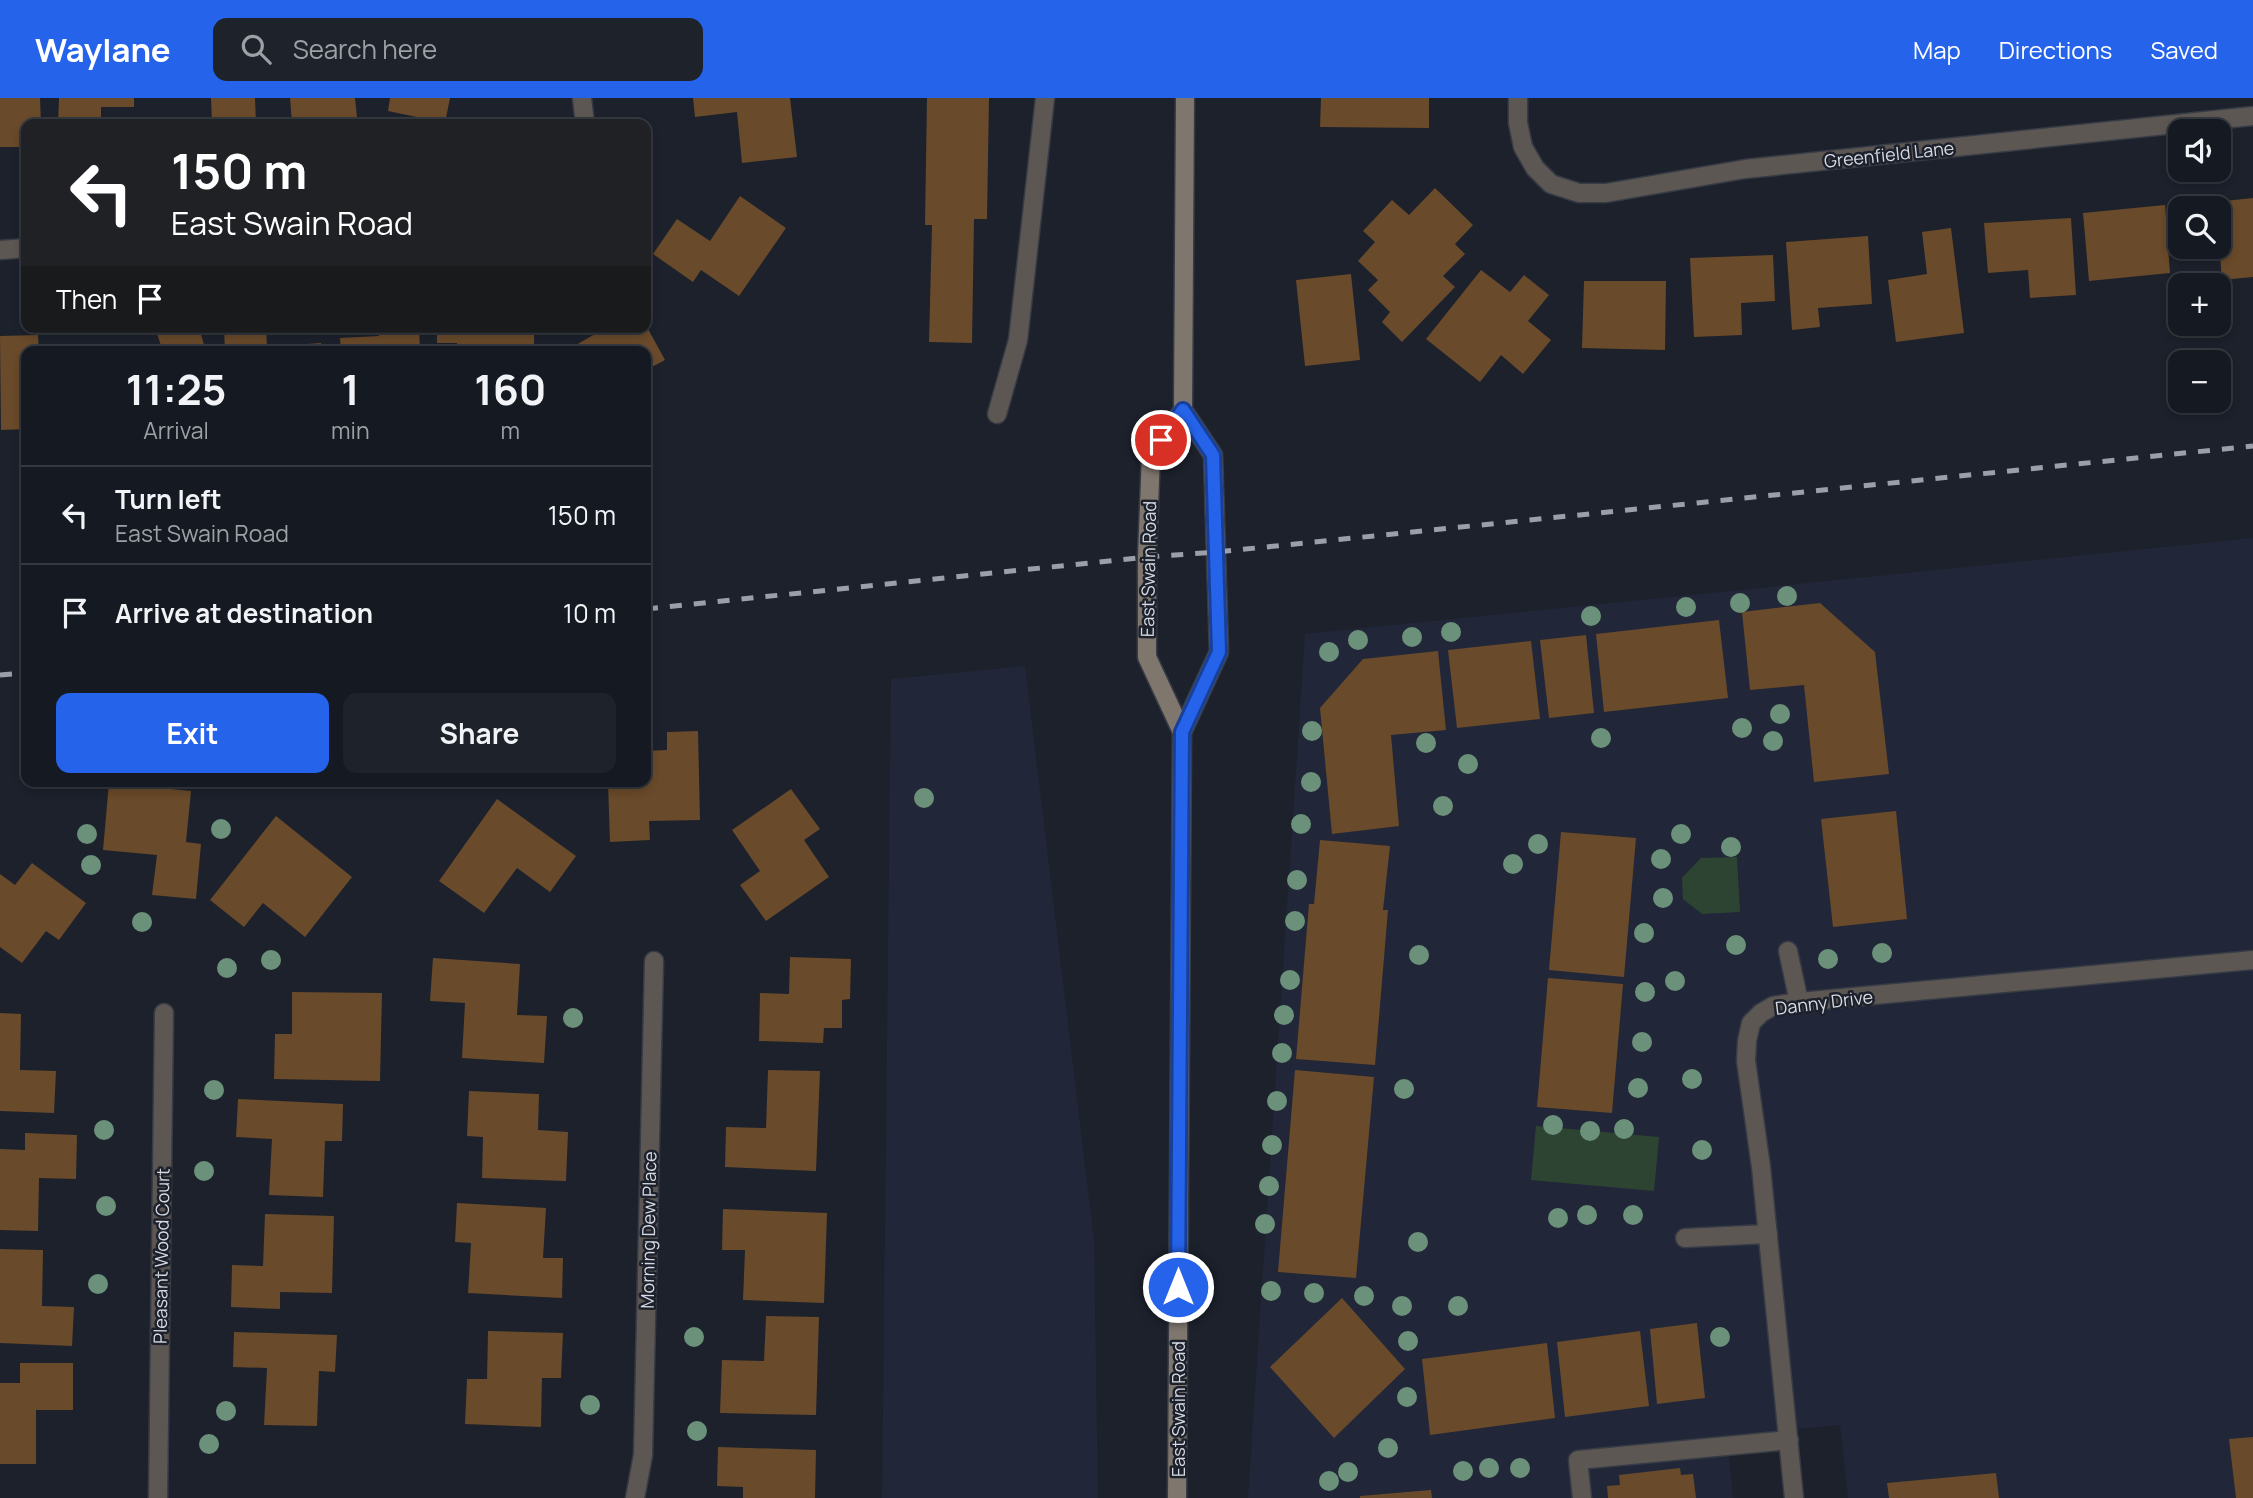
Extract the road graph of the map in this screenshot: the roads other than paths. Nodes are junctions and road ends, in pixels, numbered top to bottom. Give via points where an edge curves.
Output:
1 (582, 98) edge
2 (1045, 98) edge
3 (1185, 98) edge
4 (1518, 98) edge
5 (2253, 116) edge
6 (584, 119) edge
7 (21, 248) edge
8 (0, 250) edge
9 (1183, 410) junction
10 (997, 414) dead end
11 (1182, 732) junction
12 (1787, 951) dead end
13 (2253, 960) edge
14 (654, 961) dead end
15 (1799, 1002) junction
16 (164, 1013) dead end
17 (1768, 1234) junction
18 (1685, 1238) dead end
19 (1789, 1440) junction
20 (158, 1498) edge
21 (635, 1498) edge
22 (1177, 1498) edge
23 (1582, 1498) edge
24 (1794, 1498) edge

1 - 6 street
2 - 10 street via 1017,340
3 - 9 main road
4 - 5 street, Greenfield Lane via 1523,147 1535,168 1551,184 1579,193 1606,193 1745,169
7 - 8 street
9 - 11 main road, East Swain Road via 1213,455 1219,652
9 - 11 main road, East Swain Road via 1150,455 1147,557 1147,657
11 - 22 main road, East Swain Road
12 - 15 street
13 - 15 street, Danny Drive
14 - 21 street, Morning Dew Place via 643,1455
15 - 17 street, Danny Drive via 1761,1013 1751,1023 1747,1041
16 - 20 street, Pleasant Wood Court
17 - 18 street
17 - 19 street, Danny Drive
19 - 23 street via 1578,1460
19 - 24 street, Danny Drive

